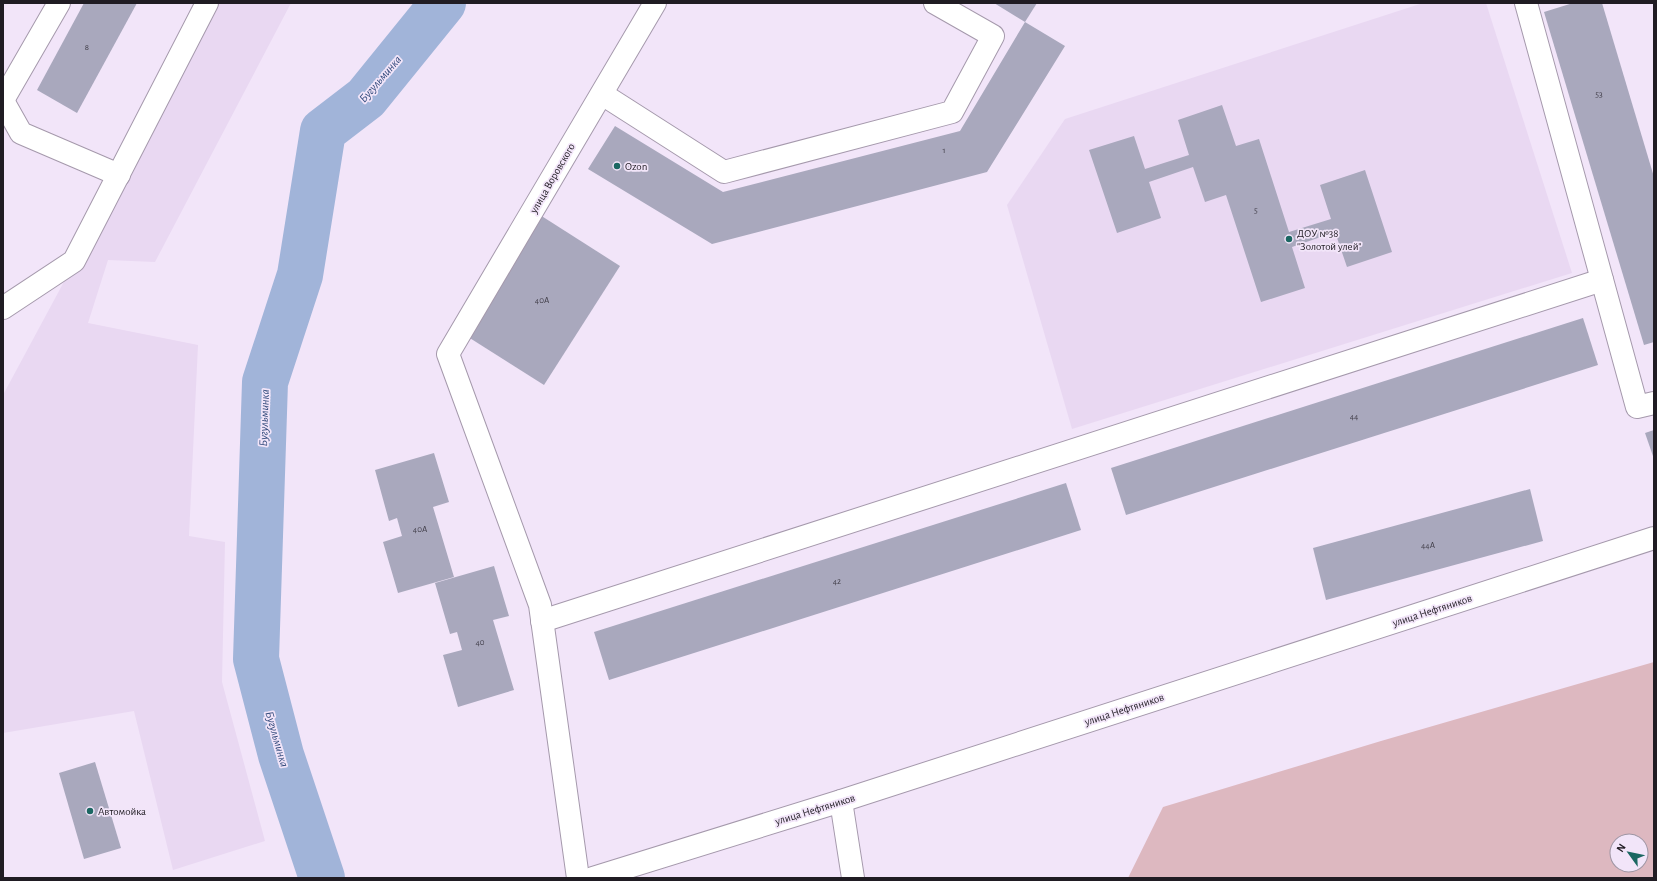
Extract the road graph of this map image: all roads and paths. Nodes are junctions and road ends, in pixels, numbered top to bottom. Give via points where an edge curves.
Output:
1 (59, 3) edge
2 (207, 3) edge
3 (655, 3) edge
4 (935, 3) edge
5 (1526, 3) edge
6 (602, 94) junction
7 (3, 100) edge
8 (119, 175) junction
9 (1602, 280) junction
10 (3, 308) edge
11 (1654, 403) edge
12 (1654, 538) edge
13 (542, 621) junction
14 (841, 801) junction
15 (578, 878) edge
16 (593, 878) edge
17 (853, 878) edge

1 - 7 main road
2 - 8 main road
3 - 6 main road, улица Воровского
4 - 6 main road via 993,36 952,112 724,172
5 - 9 main road
6 - 13 main road, улица Воровского via 448,354 540,605
7 - 8 main road via 21,134
8 - 10 main road via 74,261
9 - 11 main road via 1637,407
9 - 13 main road
12 - 14 main road, улица Нефтяников
13 - 15 main road
14 - 16 main road, улица Нефтяников
14 - 17 main road

